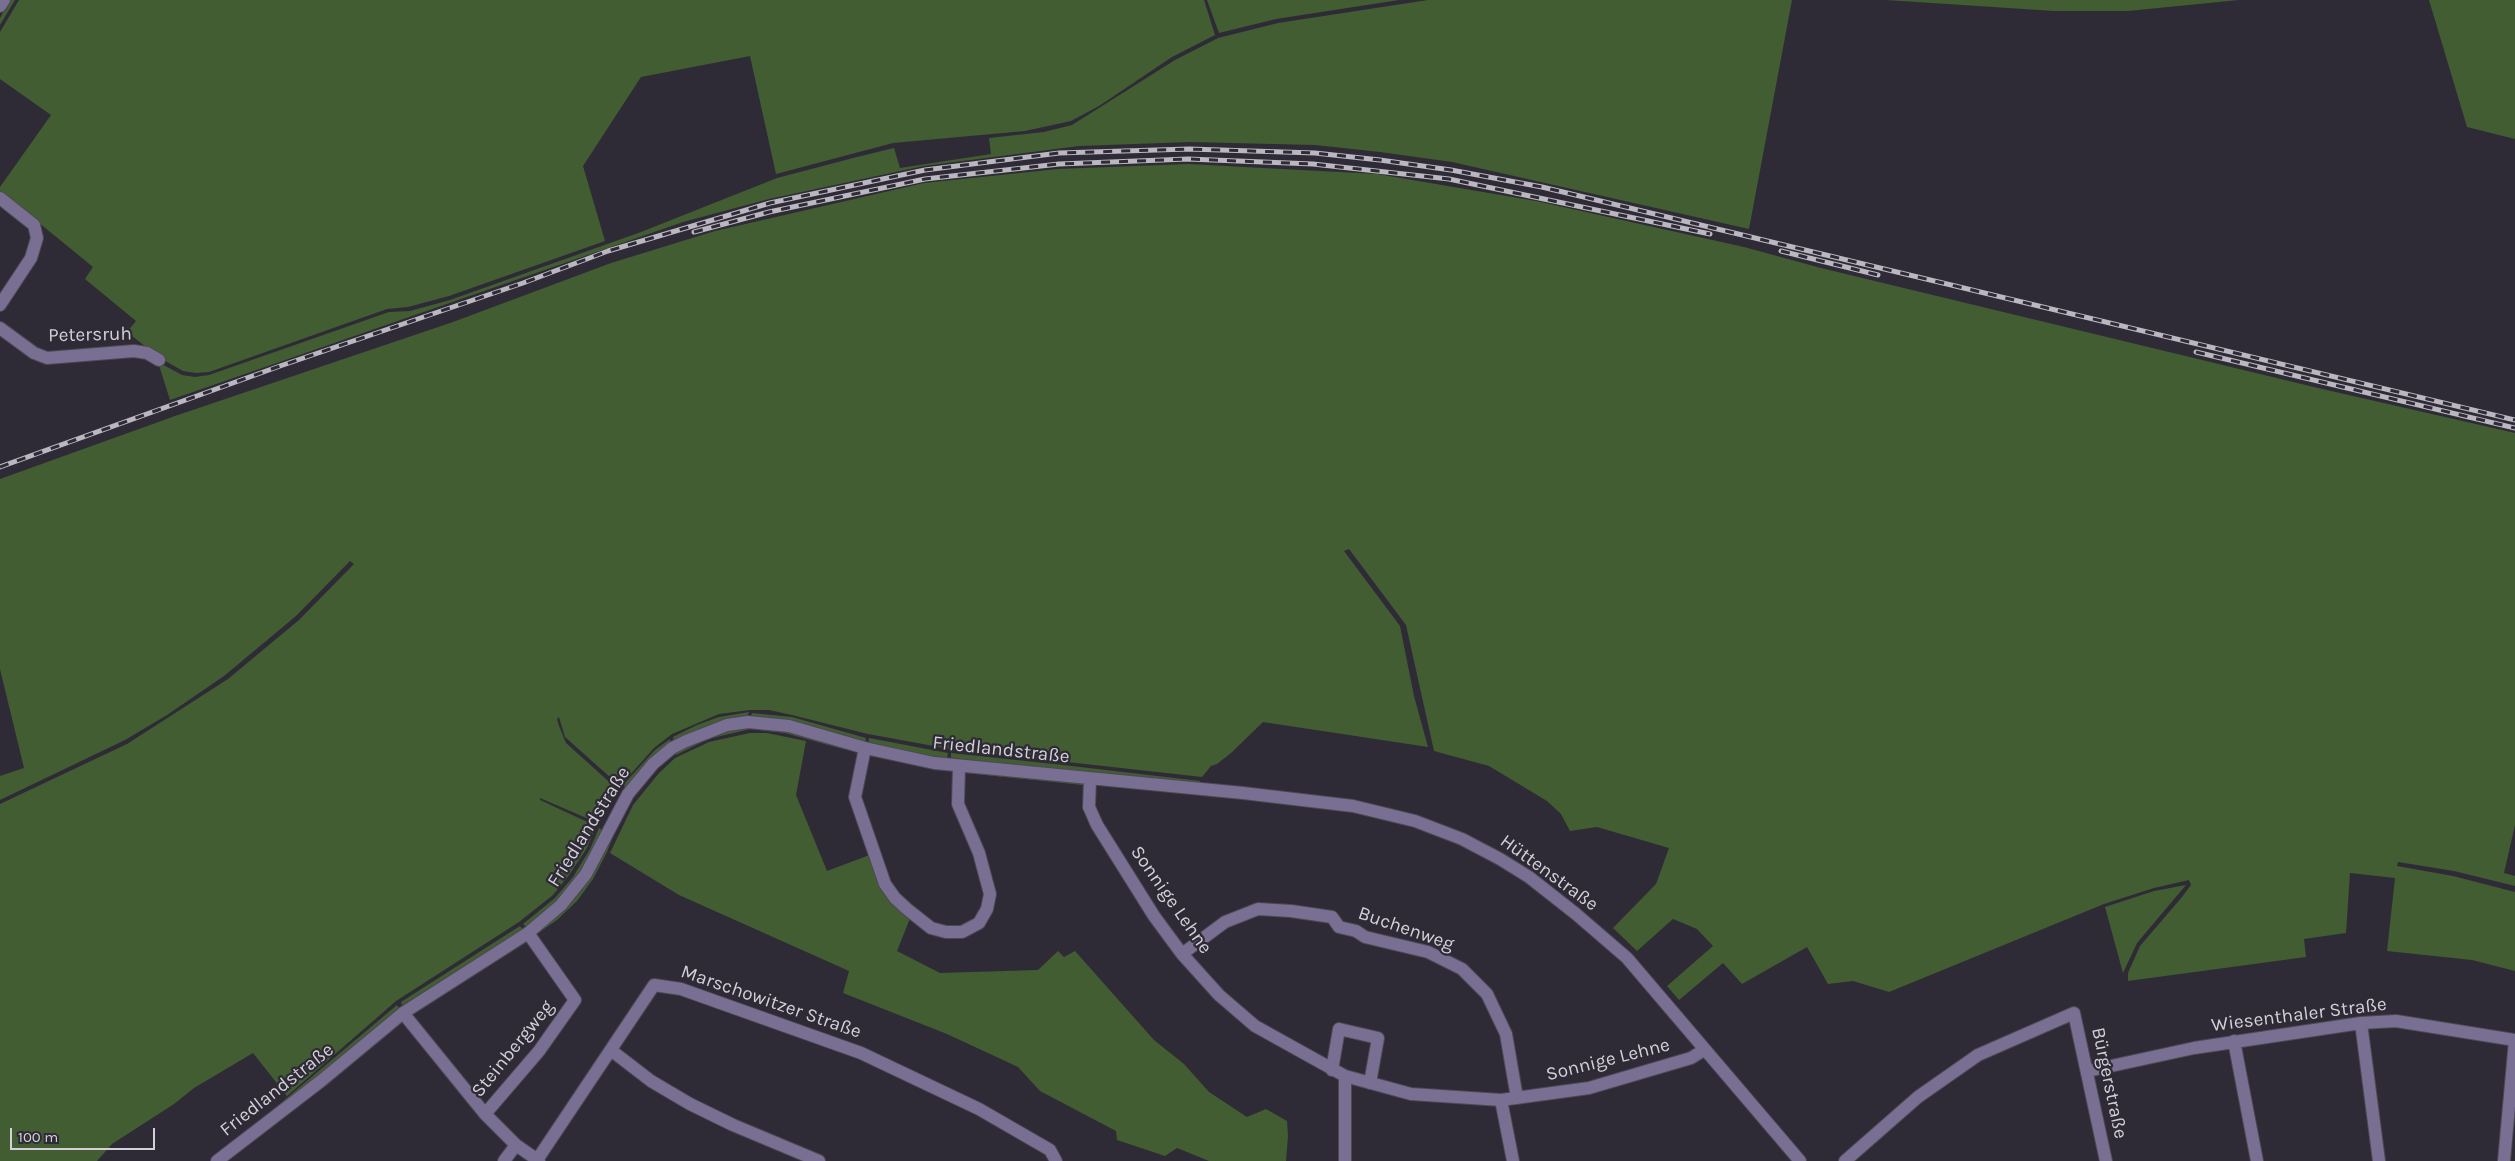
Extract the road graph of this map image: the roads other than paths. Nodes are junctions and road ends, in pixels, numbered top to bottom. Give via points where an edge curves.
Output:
1 (4, 0) edge
2 (0, 6) edge
3 (0, 198) edge
4 (0, 305) edge
5 (0, 328) edge
6 (159, 360) dead end
7 (864, 748) junction
8 (959, 766) junction
9 (1090, 779) junction
10 (528, 934) junction
11 (1182, 954) junction
12 (403, 1014) junction
13 (2360, 1023) junction
14 (2515, 1040) edge
15 (2234, 1041) junction
16 (1704, 1050) junction
17 (612, 1051) junction
18 (1332, 1070) junction
19 (2088, 1071) junction
20 (1345, 1076) junction
21 (1370, 1083) junction
22 (1517, 1098) junction
23 (1501, 1100) junction
24 (485, 1114) junction
25 (516, 1145) junction
26 (1794, 1158) edge
27 (538, 1160) edge
28 (217, 1161) edge
29 (504, 1161) edge
30 (819, 1161) edge
31 (1056, 1161) edge
32 (1345, 1161) edge
33 (1513, 1161) edge
34 (1844, 1161) edge
35 (2106, 1161) edge
36 (2256, 1161) edge
37 (2379, 1161) edge
38 (2504, 1161) edge

1 - 2 street
3 - 4 street via 34,225 37,238 31,258
5 - 6 street, Petersruh via 34,353 47,358 134,352 147,353
7 - 8 street, Friedlandstraße
7 - 8 street via 855,797 886,884 907,909 931,928 946,932 962,932 979,923 988,909 990,894 979,853 958,804
7 - 10 street, Friedlandstraße via 790,726 748,722 727,725 672,748 653,764 628,794 576,888
8 - 9 street, Friedlandstraße
9 - 11 street, Sonnige Lehne via 1089,807 1097,824 1154,916
9 - 16 street, Hüttenstraße via 1344,805 1415,821 1462,838 1529,877 1627,958
10 - 12 street, Friedlandstraße
10 - 24 street, Steinbergweg via 575,1000 539,1051
11 - 18 street, Sonnige Lehne via 1219,995 1255,1026
11 - 22 street, Buchenweg via 1225,922 1258,909 1332,918 1339,927 1365,937 1428,952 1462,969 1487,994 1506,1034
12 - 24 street
12 - 28 street, Friedlandstraße
13 - 14 street, Wiesenthaler Straße via 2396,1021
13 - 15 street, Wiesenthaler Straße
13 - 37 street
14 - 38 street
15 - 19 street, Wiesenthaler Straße
15 - 36 street
16 - 22 street, Sonnige Lehne via 1691,1058 1589,1088
16 - 26 street, Hüttenstraße
17 - 27 street, Marschowitzer Straße
17 - 30 street via 651,1081 690,1104
17 - 31 street, Marschowitzer Straße via 654,985 681,989 861,1053 927,1083 1050,1150
18 - 20 street, Sonnige Lehne
18 - 21 street via 1338,1029 1378,1038
19 - 34 street, Bürgerstraße via 2074,1014 1978,1055 1918,1097
19 - 35 street, Bürgerstraße
20 - 21 street, Sonnige Lehne
20 - 32 street
21 - 23 street, Sonnige Lehne via 1411,1094
22 - 23 street, Sonnige Lehne
23 - 33 street
24 - 25 street
25 - 27 street
25 - 29 street

